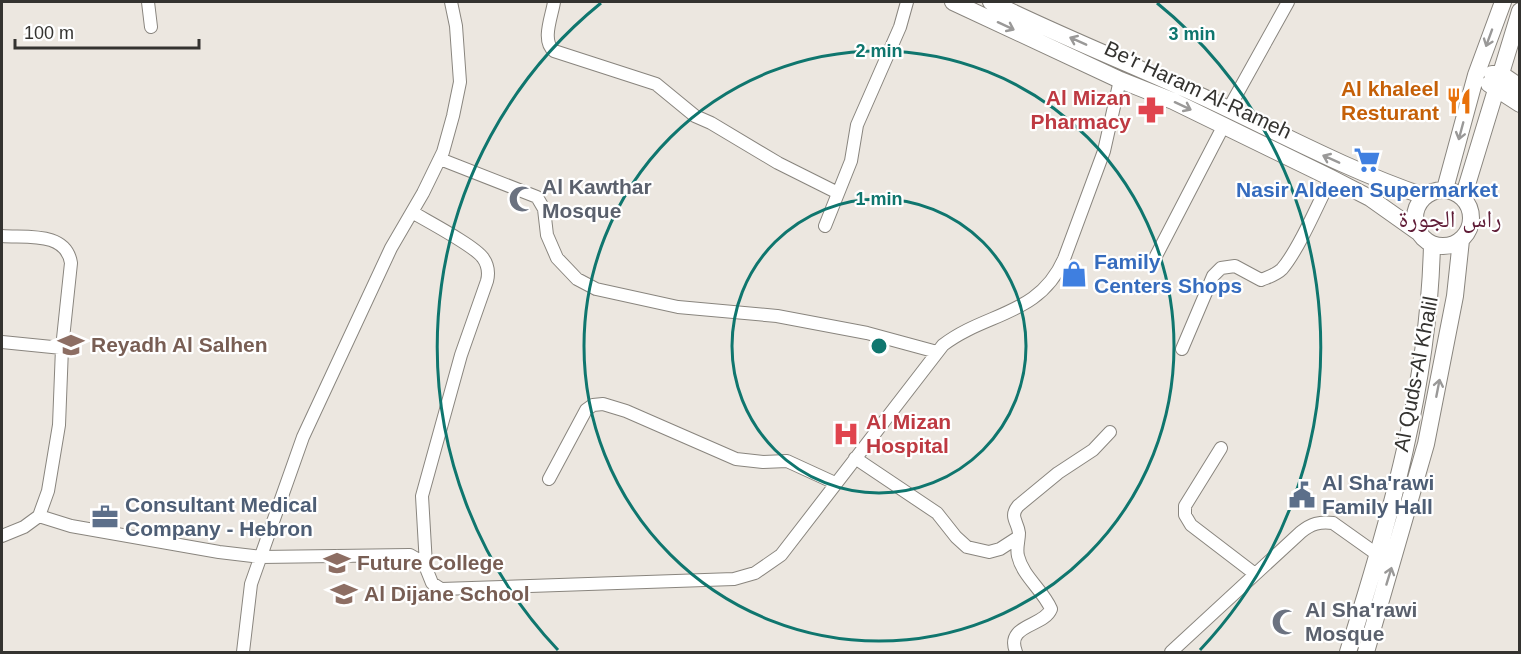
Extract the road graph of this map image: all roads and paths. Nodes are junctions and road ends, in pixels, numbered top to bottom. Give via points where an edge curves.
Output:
1 (148, 2) edge
2 (451, 2) edge
3 (554, 2) edge
4 (907, 2) edge
5 (952, 2) edge
6 (991, 2) edge
7 (1288, 2) edge
8 (1503, 2) edge
9 (1520, 11) edge
10 (151, 27) dead end
11 (1501, 74) junction
12 (1476, 75) junction
13 (1120, 80) junction
14 (1520, 87) edge
15 (1496, 90) junction
16 (1520, 104) edge
17 (1226, 118) junction
18 (440, 159) junction
19 (1331, 178) junction
20 (1444, 189) junction
21 (838, 193) junction
22 (1424, 196) junction
23 (1463, 198) junction
24 (412, 212) junction
25 (825, 226) dead end
26 (1418, 232) junction
27 (2, 236) edge
28 (1461, 240) junction
29 (1432, 244) junction
30 (1156, 256) dead end
31 (2, 342) edge
32 (62, 348) junction
33 (1182, 349) dead end
34 (937, 352) junction
35 (1110, 432) dead end
36 (1221, 448) dead end
37 (855, 458) junction
38 (549, 479) dead end
39 (835, 483) junction
40 (39, 516) junction
41 (2, 536) edge
42 (1017, 538) junction
43 (1378, 555) junction
44 (261, 556) junction
45 (426, 565) junction
46 (1255, 574) junction
47 (243, 652) edge
48 (1016, 652) edge
49 (1171, 652) edge
50 (1348, 652) edge
51 (1366, 652) edge

1 - 10 street
2 - 18 street via 460,82
3 - 21 street via 547,41 552,50 656,84 695,116
4 - 21 street via 857,125 853,154
5 -> 13 main road, Be'r Haram Al-Rameh
17 -> 6 main road, Be'r Haram Al-Rameh
7 - 17 street
8 -> 12 main road
9 - 11 main road
11 - 12 main road
11 - 14 main road
11 - 15 main road
12 - 15 main road
12 -> 20 main road
13 -> 17 main road, Be'r Haram Al-Rameh
13 - 34 street via 1104,150 1055,276 1032,300 956,336
15 - 16 main road
15 - 23 main road
17 - 19 main road, Be'r Haram Al-Rameh
22 -> 17 main road, Be'r Haram Al-Rameh
17 - 30 street
18 - 24 street
18 - 34 street via 537,197 543,205 547,235 557,258 577,279 596,289 678,306 777,316 867,333
19 - 26 main road, Be'r Haram Al-Rameh via 1371,198
19 - 33 street via 1282,269 1261,280 1235,267 1221,268 1213,276
20 - 22 main road
20 - 23 main road
21 - 25 street
22 - 26 main road via 1414,213
23 - 28 main road via 1471,224
24 - 44 street via 391,248 307,427
24 - 45 street via 478,252 488,272 422,496
26 - 29 main road
27 - 32 street via 54,240 68,250 71,263
28 - 29 main road via 1446,246
51 -> 28 main road, Al Quds-Al Khalil via 1426,444 1455,296
29 - 43 main road, Al Quds-Al Khalil via 1431,292 1420,376 1408,441
31 - 32 street
32 - 40 street via 58,425 48,491
34 - 37 street
35 - 42 street via 1093,450 1017,506 1013,516
36 - 46 street via 1186,503 1185,515 1191,525
37 - 39 street
37 - 42 street via 937,513 967,547 989,552
38 - 39 street via 585,412 601,404 736,459 787,461
39 - 45 street via 781,555 745,577 444,590 432,583
40 - 41 street
40 - 44 street via 71,526
42 - 48 street via 1021,564 1051,609 1018,634 1014,642
43 - 46 street via 1333,523 1318,523 1301,532
43 - 50 main road, Al Quds-Al Khalil
44 - 45 street via 410,555
44 - 47 street via 251,584
46 - 49 street

